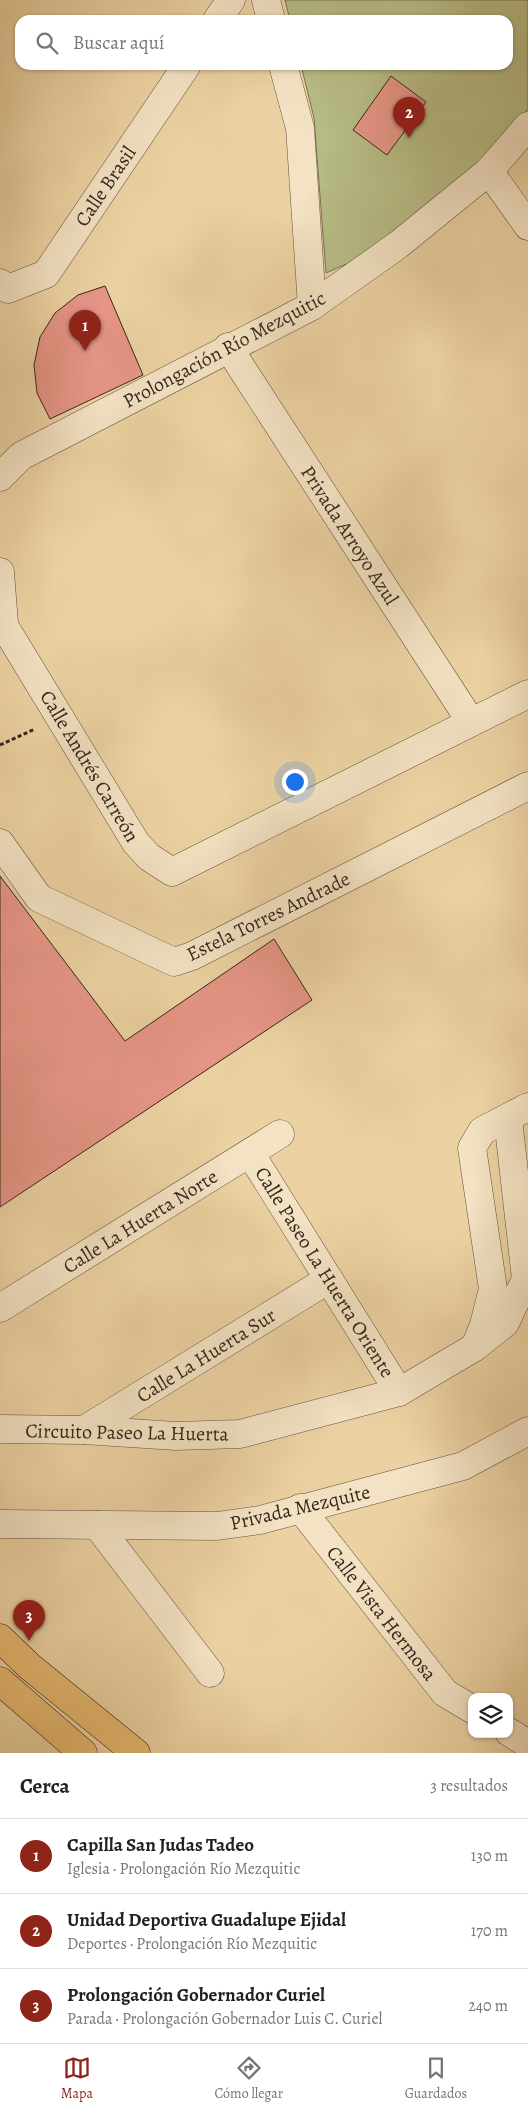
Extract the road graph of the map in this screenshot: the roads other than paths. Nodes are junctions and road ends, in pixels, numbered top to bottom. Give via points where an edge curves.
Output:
1 (231, 0) edge
2 (266, 0) edge
3 (220, 15) edge
4 (270, 15) edge
5 (184, 70) edge
6 (284, 70) edge
7 (528, 126) edge
8 (489, 171) junction
9 (528, 226) edge
10 (4, 286) edge
11 (312, 306) junction
12 (228, 347) junction
13 (0, 477) edge
14 (0, 572) edge
15 (2, 621) edge
16 (528, 694) edge
17 (471, 722) junction
18 (528, 786) edge
19 (0, 843) edge
20 (518, 1113) edge
21 (280, 1134) dead end
22 (250, 1153) junction
23 (329, 1279) junction
24 (0, 1308) edge
25 (475, 1347) junction
26 (399, 1392) junction
27 (0, 1429) edge
28 (84, 1430) junction
29 (528, 1431) edge
30 (300, 1508) junction
31 (0, 1524) edge
32 (96, 1525) junction
33 (0, 1638) edge
34 (210, 1673) dead end
35 (0, 1681) edge
36 (468, 1707) edge
37 (513, 1735) edge
38 (528, 1744) edge
39 (83, 1753) edge
40 (136, 1753) edge

1 - 3 street
2 - 4 street
5 - 10 street, Calle Brasil via 46,274
6 - 11 street via 300,128
7 - 8 street, Prolongación Río Mezquitic
8 - 9 street
8 - 11 street, Prolongación Río Mezquitic via 398,245
11 - 12 street, Prolongación Río Mezquitic
12 - 13 street, Prolongación Río Mezquitic via 21,456
12 - 17 street, Privada Arroyo Azul
14 - 15 street
15 - 17 street, Calle Andrés Carreón via 136,844 172,872
16 - 17 street, Calle Andrés Carreón
18 - 19 street, Estela Torres Andrade via 192,956 174,962 39,898
20 - 25 street, Circuito Paseo La Huerta via 526,1279 505,1323
20 - 25 street, Circuito Paseo La Huerta via 482,1131 472,1148 493,1289
21 - 22 street, Calle La Huerta Norte
22 - 23 street, Calle Paseo La Huerta Oriente
22 - 24 street, Calle La Huerta Norte
23 - 26 street, Calle Paseo La Huerta Oriente
23 - 28 street, Calle La Huerta Sur
25 - 26 street, Circuito Paseo La Huerta
26 - 28 street, Circuito Paseo La Huerta via 240,1434 176,1436
27 - 28 street, Circuito Paseo La Huerta
29 - 30 street, Privada Mezquite via 463,1466
30 - 32 street, Privada Mezquite via 260,1520 217,1526
30 - 36 street, Calle Vista Hermosa via 445,1693
31 - 32 street, Privada Mezquite
32 - 34 street
33 - 40 main road via 29,1666
35 - 39 main road
37 - 38 street

